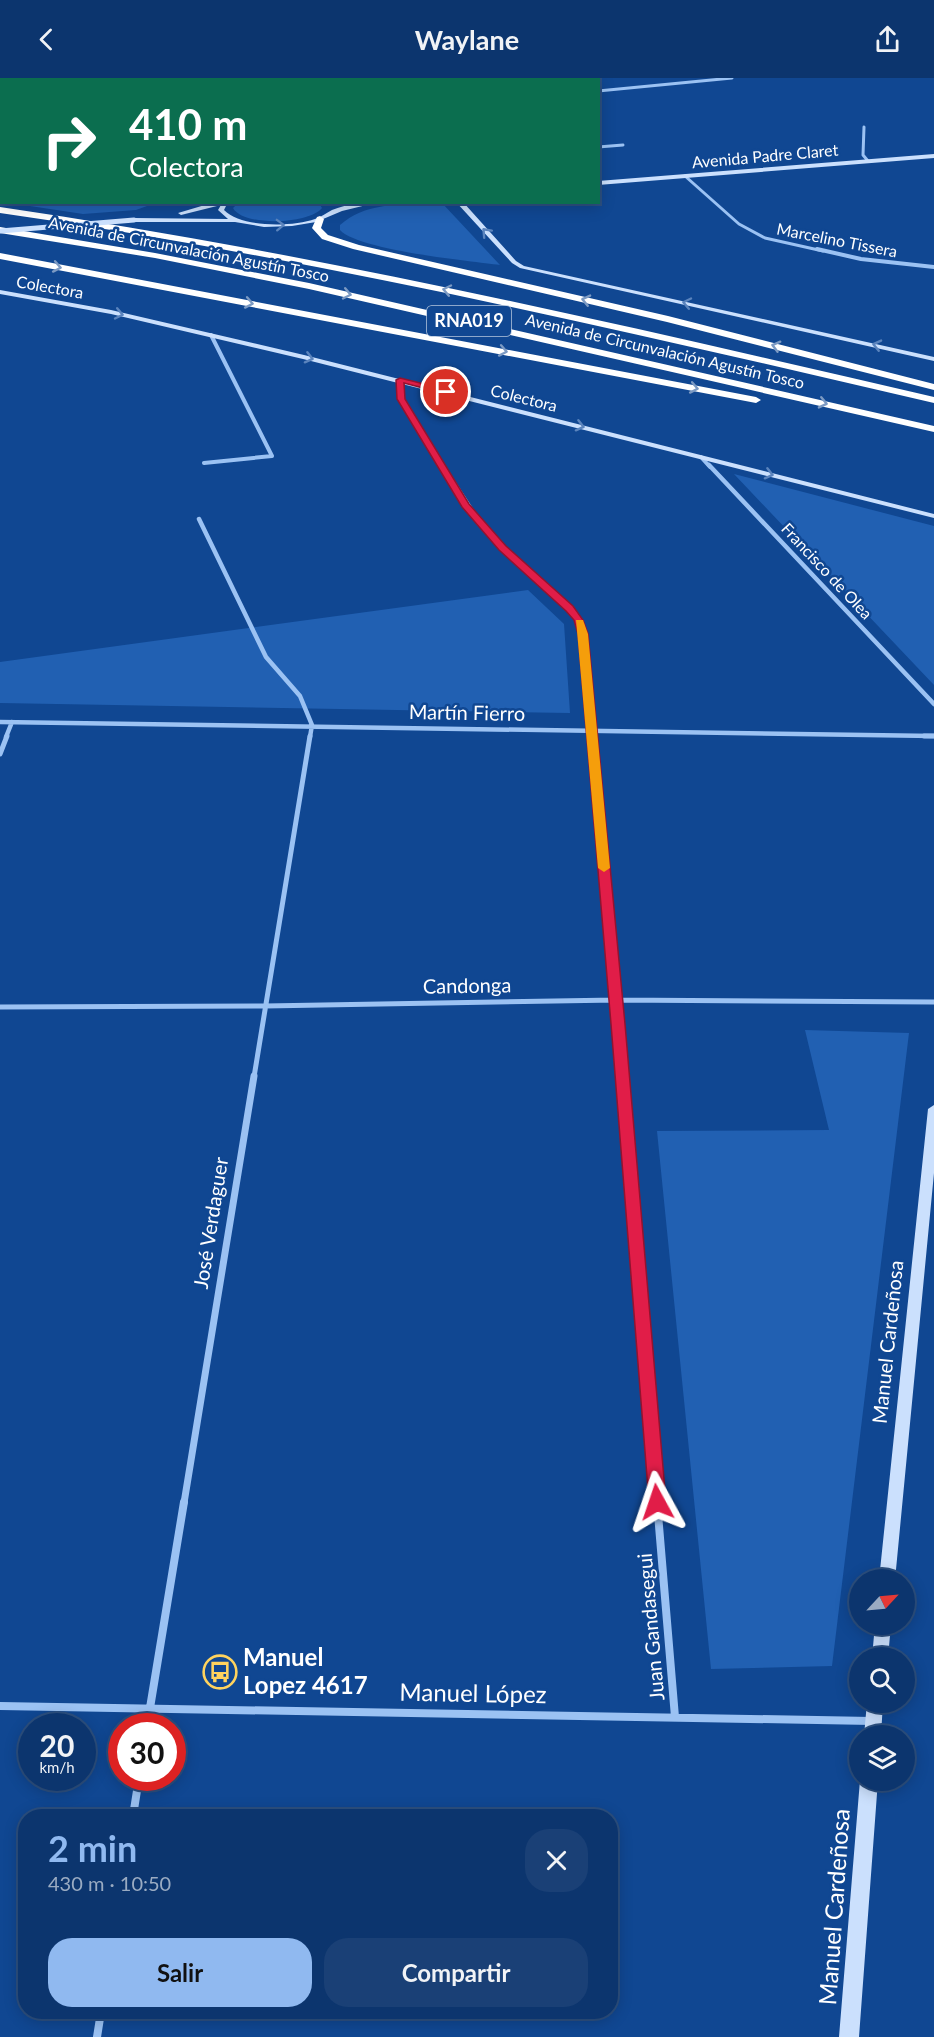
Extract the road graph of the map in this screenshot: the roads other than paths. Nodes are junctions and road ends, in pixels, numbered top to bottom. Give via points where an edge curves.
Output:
1 (732, 78) edge
2 (600, 91) edge
3 (864, 127) dead end
4 (623, 145) dead end
5 (600, 147) edge
6 (934, 156) edge
7 (868, 161) junction
8 (685, 176) junction
9 (600, 183) edge
10 (218, 204) edge
11 (223, 204) edge
12 (335, 204) edge
13 (367, 204) edge
14 (461, 204) edge
15 (0, 210) edge
16 (333, 212) junction
17 (151, 218) junction
18 (320, 219) junction
19 (240, 222) junction
20 (0, 231) edge
21 (0, 256) edge
22 (934, 267) edge
23 (0, 292) edge
24 (211, 335) junction
25 (934, 358) edge
26 (400, 380) junction
27 (934, 387) edge
28 (934, 400) edge
29 (934, 429) edge
30 (934, 441) edge
31 (701, 457) junction
32 (204, 463) dead end
33 (934, 516) edge
34 (199, 519) dead end
35 (934, 704) edge
36 (0, 722) edge
37 (12, 722) junction
38 (312, 725) junction
39 (591, 731) junction
40 (934, 736) edge
41 (0, 754) edge
42 (616, 1000) junction
43 (934, 1002) edge
44 (265, 1006) junction
45 (0, 1007) edge
46 (934, 1109) edge
47 (888, 1569) edge
48 (0, 1706) edge
49 (150, 1709) junction
50 (149, 1713) edge
51 (675, 1717) junction
52 (849, 1727) edge
53 (137, 1791) edge
54 (868, 1791) edge
55 (133, 1809) edge
56 (100, 2019) edge
57 (97, 2037) edge
58 (849, 2037) edge

1 - 2 street
3 - 7 street via 863,155
4 - 5 street
6 - 7 main road, Avenida Padre Claret
7 - 8 main road, Avenida Padre Claret
8 - 9 main road, Avenida Padre Claret
8 - 22 street, Marcelino Tissera via 739,224 765,238 861,260
10 - 17 main road
11 - 19 main road via 222,213
12 - 16 main road
13 - 16 main road
25 -> 14 main road via 535,271 514,262
28 -> 15 highway, Avenida de Circunvalación Agustín Tosco / RNA019 via 326,265 144,231
16 - 18 main road
17 - 19 main road
17 - 20 main road, bridge
19 -> 18 main road via 279,225
27 -> 18 highway via 678,321 348,245 320,234 316,228
20 -> 29 highway, Avenida de Circunvalación Agustín Tosco / RNA019 via 292,282
21 -> 30 highway via 780,404
23 -> 24 main road, Colectora
24 -> 26 main road, Colectora
24 - 32 street via 272,456
26 -> 31 main road, Colectora
26 - 39 street, Juan Gandasegui via 401,399 466,505 503,548 578,620 583,634
31 -> 33 main road, Colectora
31 - 35 street, Francisco de Olea
34 - 38 street via 266,657 291,682
36 - 37 street, Martín Fierro
37 - 38 street, Martín Fierro
37 - 41 street
38 - 39 street, Martín Fierro
38 - 44 street, José Verdaguer
39 - 40 street, Martín Fierro
39 - 42 street, Juan Gandasegui
42 - 43 street, Candonga
42 - 44 street, Candonga
42 - 51 street, Juan Gandasegui
44 - 45 street, Candonga
44 - 49 street, José Verdaguer
46 - 47 main road, Manuel Cardeñosa
48 - 49 street, Manuel López
49 - 50 street, José Verdaguer
49 - 51 street, Manuel López
51 - 52 street, Manuel López
53 - 55 street
54 - 58 main road, Manuel Cardeñosa
56 - 57 street

